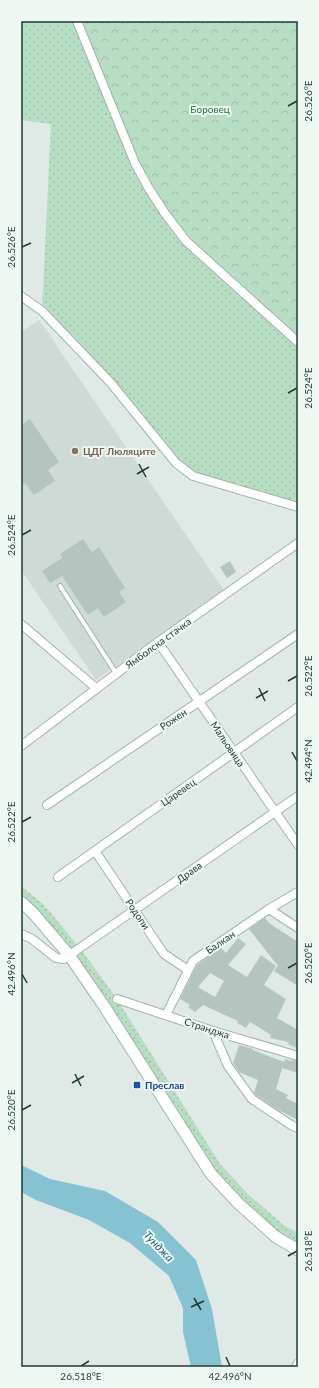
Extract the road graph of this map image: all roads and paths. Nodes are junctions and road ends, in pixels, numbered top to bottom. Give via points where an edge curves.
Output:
1 (77, 21) edge
2 (21, 296) edge
3 (298, 342) edge
4 (298, 507) edge
5 (298, 543) edge
6 (60, 586) dead end
7 (21, 624) edge
8 (298, 634) edge
9 (158, 642) junction
10 (116, 673) junction
11 (96, 688) junction
12 (199, 701) junction
13 (298, 707) edge
14 (21, 746) edge
15 (234, 752) junction
16 (298, 796) edge
17 (48, 805) dead end
18 (275, 812) junction
19 (298, 845) edge
20 (95, 851) junction
21 (58, 877) dead end
22 (298, 892) edge
23 (21, 902) edge
24 (269, 909) junction
25 (135, 910) junction
26 (298, 928) edge
27 (21, 934) edge
28 (69, 955) junction
29 (188, 970) junction
30 (117, 999) dead end
31 (166, 1015) junction
32 (213, 1031) junction
33 (298, 1056) edge
34 (298, 1128) edge
35 (298, 1250) edge
36 (298, 1363) edge
37 (296, 1367) edge

1 - 3 street via 135,163 164,212 186,241
2 - 4 street via 42,311 110,382 184,470 193,476
5 - 9 street, Ямболска стачка
6 - 10 lane
7 - 11 street
8 - 12 street, Рожен
9 - 10 street, Ямболска стачка
9 - 12 street, Мальовица
10 - 11 street, Ямболска стачка
11 - 14 street, Ямболска стачка
12 - 15 street, Мальовица
12 - 17 street, Рожен
13 - 15 street, Царевец
15 - 18 street, Мальовица
15 - 20 street, Царевец
16 - 18 street, Драва
18 - 19 street, Мальовица
18 - 25 street, Драва
20 - 21 street, Царевец
20 - 25 street, Родопи
22 - 24 street, Балкан
23 - 28 main road via 33,912
24 - 26 street
24 - 29 street, Балкан via 193,961
25 - 28 street, Драва
25 - 29 street, Родопи via 164,954
27 - 28 street via 32,938 56,958 64,959
28 - 35 main road via 211,1174 270,1232
29 - 31 street, Балкан
30 - 31 street, Странджа
31 - 32 street, Странджа
32 - 33 street, Странджа
32 - 34 street via 228,1066 252,1099
36 - 37 street

